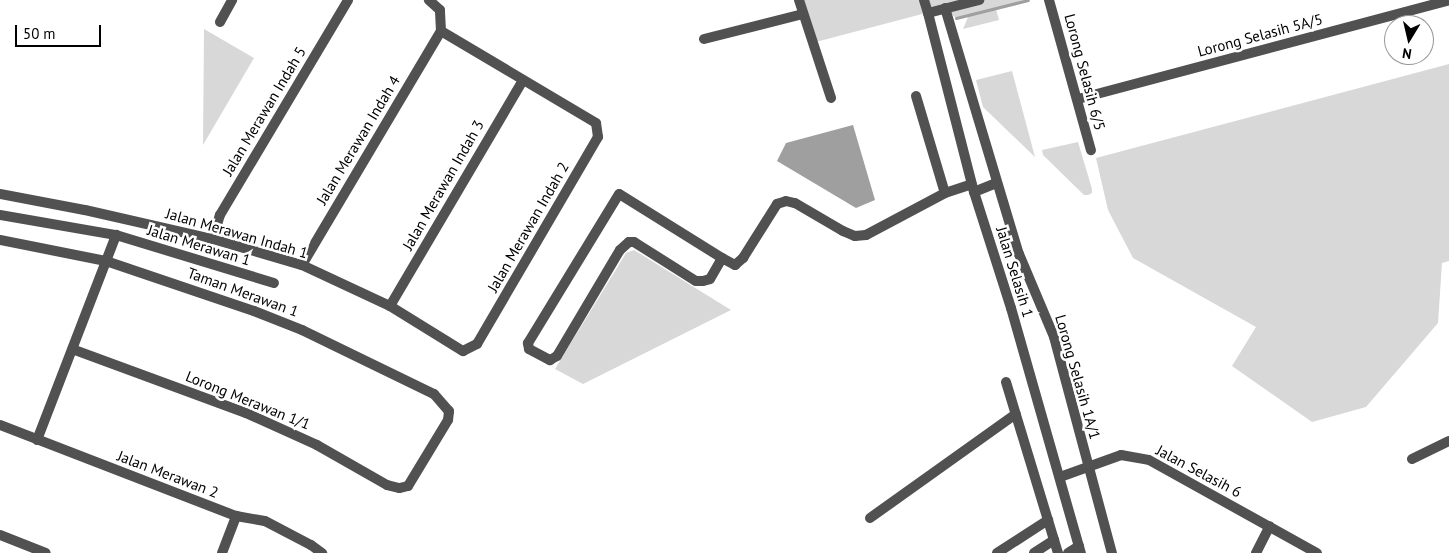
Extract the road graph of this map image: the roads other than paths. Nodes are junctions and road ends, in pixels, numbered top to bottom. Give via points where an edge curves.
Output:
1 (232, 0) edge
2 (348, 0) edge
3 (428, 0) edge
4 (799, 0) edge
5 (924, 0) edge
6 (979, 0) edge
7 (1449, 0) edge
8 (1052, 1) edge
9 (945, 8) junction
10 (928, 13) junction
11 (803, 14) junction
12 (220, 22) dead end
13 (441, 31) junction
14 (704, 39) dead end
15 (523, 80) junction
16 (916, 96) dead end
17 (831, 98) dead end
18 (1078, 99) junction
19 (1090, 150) dead end
20 (996, 184) junction
21 (973, 188) junction
22 (945, 193) junction
23 (0, 194) edge
24 (0, 215) edge
25 (116, 235) junction
26 (213, 239) junction
27 (0, 240) edge
28 (722, 258) junction
29 (106, 261) junction
30 (302, 265) junction
31 (274, 283) dead end
32 (390, 306) junction
33 (477, 344) joint
34 (72, 350) junction
35 (1006, 382) dead end
36 (1016, 414) junction
37 (0, 425) edge
38 (37, 440) junction
39 (1449, 441) edge
40 (1412, 459) dead end
41 (1088, 465) junction
42 (1060, 477) junction
43 (408, 486) joint
44 (236, 516) junction
45 (870, 518) dead end
46 (1048, 520) junction
47 (1270, 526) junction
48 (0, 535) edge
49 (1054, 540) junction
50 (1080, 550) edge
51 (46, 553) edge
52 (222, 553) edge
53 (322, 553) edge
54 (997, 553) edge
55 (1034, 553) edge
56 (1058, 553) edge
57 (1068, 553) edge
58 (1112, 553) edge
59 (1256, 553) edge
60 (1317, 553) edge

1 - 12 street
2 - 26 street, Jalan Merawan Indah 5 via 220,215
3 - 13 street via 440,10
4 - 11 street
5 - 10 street, Jalan Selasih 1
6 - 9 street
7 - 18 street, Lorong Selasih 5A/5
8 - 18 street, Lorong Selasih 6/5
9 - 10 street
9 - 20 street, Lorong Selasih 1A/1
10 - 21 street, Jalan Selasih 1
11 - 14 street
11 - 17 street
13 - 15 street
13 - 30 street, Jalan Merawan Indah 4
15 - 32 street, Jalan Merawan Indah 3
15 - 33 street, Jalan Merawan Indah 2 via 596,123 598,137
16 - 22 street
18 - 19 street, Lorong Selasih 6/5
20 - 21 street
20 - 41 street, Lorong Selasih 1A/1 via 1019,254 1054,337
21 - 22 street
21 - 42 street, Jalan Selasih 1
22 - 28 street via 861,236 843,231 786,201 777,204 743,258 735,265
23 - 26 street, Jalan Merawan Indah 1
24 - 25 street, Jalan Merawan 1
25 - 29 street
25 - 31 street, Jalan Merawan 1
26 - 30 street, Jalan Merawan Indah 1
27 - 29 street, Taman Merawan 1
28 - 28 street via 710,279 696,281 634,242 624,244 557,356 550,360 529,348 528,343 619,194
29 - 34 street
29 - 43 street, Taman Merawan 1 via 254,310 434,394 449,411 448,420
30 - 32 street, Jalan Merawan Indah 1
32 - 33 street, Jalan Merawan Indah 1 via 463,351
34 - 38 street
34 - 43 street, Lorong Merawan 1/1 via 246,413 317,445 387,485
35 - 36 street
36 - 45 street
36 - 46 street
37 - 38 street, Jalan Merawan 2
38 - 44 street, Jalan Merawan 2
39 - 40 street
41 - 42 street, Jalan Selasih 6
41 - 47 street, Jalan Selasih 6 via 1121,455 1149,460
41 - 58 street, Lorong Selasih 1A/1
42 - 50 street, Jalan Selasih 1
44 - 52 street
44 - 53 street, Jalan Merawan 2 via 265,521
46 - 49 street
46 - 54 street
47 - 59 street
47 - 60 street, Jalan Selasih 6
48 - 51 street
49 - 55 street
49 - 56 street
50 - 57 street

